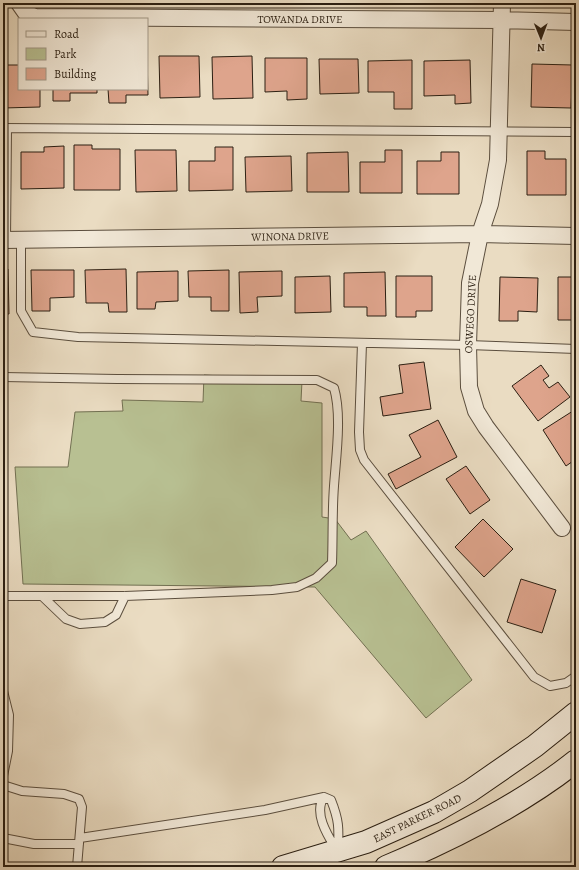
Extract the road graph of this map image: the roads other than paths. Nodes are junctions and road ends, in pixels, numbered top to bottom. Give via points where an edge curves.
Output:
1 (502, 3) edge
2 (22, 8) edge
3 (502, 20) junction
4 (576, 22) edge
5 (5, 128) edge
6 (499, 131) junction
7 (576, 132) edge
8 (480, 234) junction
9 (576, 236) edge
10 (10, 240) edge
11 (362, 343) junction
12 (468, 345) junction
13 (576, 349) edge
14 (3, 377) edge
15 (562, 528) dead end
16 (3, 596) edge
17 (125, 596) junction
18 (43, 597) junction
19 (576, 676) edge
20 (3, 691) edge
21 (576, 713) edge
22 (576, 761) edge
23 (3, 776) edge
24 (3, 785) edge
25 (324, 797) junction
26 (3, 838) edge
27 (79, 841) junction
28 (339, 859) edge
29 (78, 867) edge
30 (282, 867) edge
31 (386, 867) edge

1 - 3 street, OSWEGO DRIVE
2 - 3 street, TOWANDA DRIVE via 35,17
3 - 4 street, TOWANDA DRIVE
3 - 6 street, OSWEGO DRIVE
5 - 6 lane
5 - 10 lane
6 - 7 lane
6 - 8 street, OSWEGO DRIVE via 498,160 490,204
8 - 9 street, WINONA DRIVE
8 - 10 street, WINONA DRIVE
8 - 12 street, OSWEGO DRIVE via 470,283
10 - 11 lane via 21,311 33,332 78,337
11 - 12 lane
11 - 19 lane via 359,432 360,450 364,460 534,677 550,686 566,683
12 - 13 lane
12 - 15 street, OSWEGO DRIVE via 469,387 476,411
14 - 17 lane via 317,380 334,388 338,399 332,563 316,578 297,587
16 - 18 lane
17 - 18 lane
17 - 18 lane via 116,615 105,622 80,624 66,619
20 - 23 lane via 9,714 8,751
21 - 28 main road, EAST PARKER ROAD via 536,746 470,791 434,812 366,842
22 - 31 main road via 556,777 497,814 432,848
24 - 27 lane via 22,791 64,794 78,800 82,807
25 - 27 lane via 265,810
25 - 28 lane via 320,811 324,828
25 - 28 lane via 331,800 338,820
26 - 27 lane via 34,844
27 - 29 lane
28 - 30 main road, EAST PARKER ROAD

